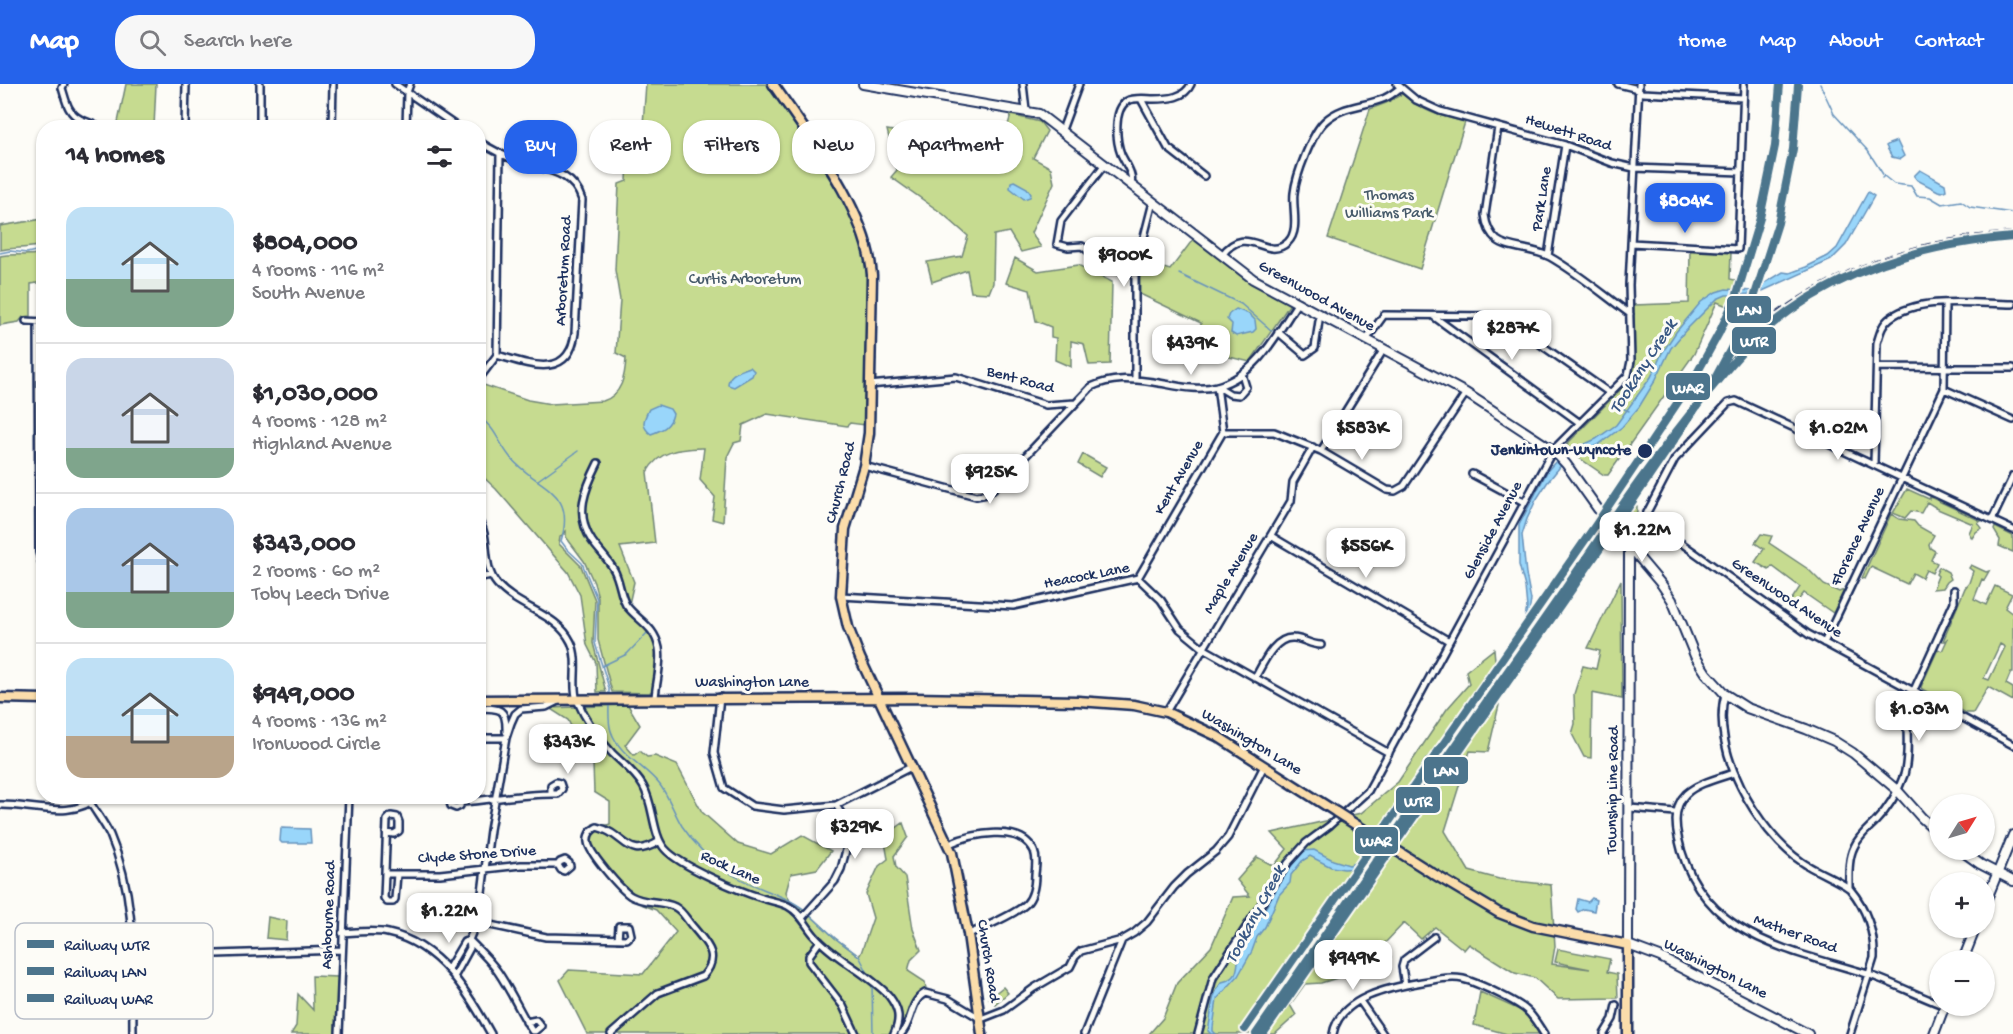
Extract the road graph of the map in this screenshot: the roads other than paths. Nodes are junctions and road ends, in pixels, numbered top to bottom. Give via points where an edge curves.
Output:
1 (186, 84) edge
2 (260, 84) edge
3 (333, 84) edge
4 (394, 84) edge
5 (410, 84) edge
6 (773, 84) edge
7 (863, 84) edge
8 (1023, 84) edge
9 (1079, 84) edge
10 (1191, 84) edge
11 (1618, 84) edge
12 (1744, 84) edge
13 (63, 86) edge
14 (1398, 86) edge
15 (1639, 87) edge
16 (407, 92) junction
17 (1743, 98) junction
18 (1142, 99) junction
19 (1026, 111) junction
20 (83, 120) edge
21 (185, 120) edge
22 (260, 120) edge
23 (332, 120) edge
24 (406, 120) edge
25 (447, 120) edge
26 (1497, 127) junction
27 (1062, 130) junction
28 (486, 145) edge
29 (1565, 145) junction
30 (500, 153) junction
31 (1105, 164) junction
32 (1634, 168) junction
33 (1741, 172) junction
34 (1204, 176) dead end
35 (1131, 184) junction
36 (1154, 202) junction
37 (1631, 243) junction
38 (1222, 255) junction
39 (1548, 256) junction
40 (1135, 272) junction
41 (1629, 296) junction
42 (1610, 300) junction
43 (1298, 302) junction
44 (1945, 303) junction
45 (2013, 304) edge
46 (1320, 314) junction
47 (1630, 314) junction
48 (1433, 316) junction
49 (26, 321) dead end
50 (36, 322) edge
51 (1278, 332) junction
52 (1366, 340) junction
53 (1384, 349) junction
54 (497, 355) junction
55 (1944, 367) junction
56 (1877, 368) junction
57 (2013, 368) edge
58 (486, 369) edge
59 (1242, 374) junction
60 (1135, 379) junction
61 (869, 385) junction
62 (1216, 386) junction
63 (1944, 389) junction
64 (1466, 393) junction
65 (1611, 394) junction
66 (1075, 403) junction
67 (2013, 420) edge
68 (1580, 423) junction
69 (1223, 432) junction
70 (1312, 447) junction
71 (1321, 451) junction
72 (1556, 453) junction
73 (598, 463) dead end
74 (1874, 464) junction
75 (864, 466) junction
76 (1472, 474) dead end
77 (2013, 476) edge
78 (1902, 478) junction
79 (1524, 502) junction
80 (1645, 517) junction
81 (1992, 520) junction
82 (1641, 524) junction
83 (1615, 529) junction
84 (2013, 530) edge
85 (1271, 536) junction
86 (1629, 547) junction
87 (486, 555) edge
88 (1652, 573) junction
89 (491, 575) junction
90 (486, 576) edge
91 (1137, 578) junction
92 (1630, 580) junction
93 (1954, 590) dead end
94 (841, 596) junction
95 (1449, 641) junction
96 (1824, 644) junction
97 (1321, 645) dead end
98 (1203, 648) junction
99 (1255, 678) junction
100 (1912, 692) junction
101 (1725, 694) junction
102 (720, 697) junction
103 (0, 698) edge
104 (655, 698) junction
105 (36, 699) edge
106 (561, 699) junction
107 (576, 699) junction
108 (879, 699) junction
109 (486, 700) edge
110 (486, 708) edge
111 (1166, 712) junction
112 (486, 738) edge
113 (506, 738) junction
114 (2013, 745) edge
115 (1389, 753) junction
116 (911, 767) junction
117 (1263, 768) junction
118 (1734, 773) junction
119 (1897, 790) junction
120 (551, 794) dead end
121 (496, 800) junction
122 (486, 801) edge
123 (91, 804) joint
124 (349, 804) edge
125 (0, 805) edge
126 (836, 805) junction
127 (1630, 808) junction
128 (1676, 812) junction
129 (1929, 824) edge
130 (386, 833) dead end
131 (2013, 835) edge
132 (660, 841) junction
133 (949, 844) junction
134 (1977, 860) edge
135 (558, 866) dead end
136 (485, 868) junction
137 (1998, 873) junction
138 (386, 874) junction
139 (397, 874) junction
140 (1995, 880) edge
141 (2013, 881) edge
142 (1849, 888) junction
143 (803, 917) junction
144 (477, 922) junction
145 (132, 923) edge
146 (342, 933) junction
147 (968, 934) junction
148 (1434, 937) dead end
149 (618, 939) dead end
150 (469, 940) junction
151 (1122, 940) junction
152 (820, 941) junction
153 (1610, 942) junction
154 (1628, 945) junction
155 (342, 950) junction
156 (216, 954) dead end
157 (1629, 966) junction
158 (448, 969) junction
159 (1868, 975) junction
160 (454, 977) junction
161 (1405, 985) junction
162 (1929, 999) edge
163 (1360, 1001) junction
164 (1616, 1005) dead end
165 (1940, 1016) edge
166 (133, 1019) edge
167 (981, 1019) junction
168 (526, 1022) dead end
169 (133, 1034) edge
170 (339, 1034) edge
171 (491, 1034) edge
172 (611, 1034) edge
173 (856, 1034) edge
174 (894, 1034) edge
175 (901, 1034) edge
176 (982, 1034) edge
177 (1084, 1034) edge
178 (1198, 1034) edge
179 (1333, 1034) edge
180 (1383, 1034) edge
181 (1544, 1034) edge
182 (1604, 1034) edge
183 (1628, 1034) edge
184 (1808, 1034) edge
185 (1850, 1034) edge
186 (1934, 1034) edge

1 - 21 street
2 - 22 street
3 - 23 street
4 - 16 street
5 - 16 street
6 - 61 main road, Church Road via 849,202 865,239 872,275
7 - 19 main road, Greenwood Avenue
8 - 19 street
9 - 27 street
10 - 18 street via 1179,96
11 - 15 street
12 - 17 street
13 - 20 street via 66,105
14 - 26 street, Hewett Road via 1432,108
14 - 38 street via 1387,98 1346,108 1317,131 1298,172 1293,199 1294,228 1289,241 1274,249 1238,241
15 - 17 street via 1642,93
15 - 32 street, Glenside Avenue
16 - 24 street
16 - 25 street
17 - 33 street
18 - 34 street via 1166,145
18 - 35 street via 1126,102 1118,118 1118,145 1132,177
19 - 27 main road, Greenwood Avenue via 1040,114
26 - 29 street, Hewett Road
26 - 39 street via 1485,215 1487,225 1499,242
27 - 31 main road, Greenwood Avenue
28 - 30 street, Arboretum Road
29 - 32 street, Hewett Road
29 - 39 street, Park Lane
30 - 54 street
30 - 54 street, Arboretum Road via 565,176 576,188 582,206 572,348 561,360 546,366
31 - 35 main road, Greenwood Avenue
31 - 40 street via 1061,221 1057,244 1082,246 1110,268
32 - 33 street, Hewett Road
32 - 37 street, Glenside Avenue
33 - 37 street via 1738,249
35 - 36 main road, Greenwood Avenue
36 - 38 main road, Greenwood Avenue
36 - 40 street
37 - 41 street, Glenside Avenue
38 - 43 main road, Greenwood Avenue via 1253,279
39 - 42 street
40 - 60 street
41 - 42 street via 1619,302
41 - 47 street, Glenside Avenue
42 - 47 street
43 - 46 main road, Greenwood Avenue
43 - 51 street, Bent Road
44 - 45 street
44 - 55 street, Florence Avenue
44 - 56 street via 1923,304 1889,319 1877,342
46 - 51 street via 1315,348 1305,356
46 - 52 main road, Greenwood Avenue
47 - 65 street, Glenside Avenue via 1630,371
48 - 52 street via 1384,315
48 - 65 street via 1500,316
48 - 68 street
49 - 50 street
51 - 59 street, Bent Road via 1263,355
52 - 53 main road, Greenwood Avenue
53 - 64 main road, Greenwood Avenue
53 - 71 street
54 - 58 street
55 - 56 street
55 - 57 street
55 - 63 street, Florence Avenue
56 - 74 street
59 - 62 street, Bent Road
59 - 62 street via 1246,387 1239,395
60 - 62 street, Bent Road via 1191,388
60 - 66 street, Bent Road via 1105,381 1091,387
61 - 66 street, Bent Road via 956,377 1047,405
61 - 75 main road, Church Road via 869,434
62 - 69 street, Kent Avenue
63 - 67 street
63 - 78 street, Florence Avenue
64 - 71 street via 1404,486 1395,491
64 - 72 main road, Greenwood Avenue
65 - 68 street, Glenside Avenue
66 - 75 street via 987,494 976,496
68 - 72 street, Glenside Avenue
69 - 70 street via 1274,432
69 - 91 street, Kent Avenue
70 - 71 street
70 - 85 street, Maple Avenue via 1293,482 1291,501
72 - 79 street, Glenside Avenue
72 - 83 main road, Greenwood Avenue
73 - 104 street via 582,501 585,526 615,572 626,604 647,624 658,646
74 - 78 street
74 - 80 street via 1736,401 1728,403 1675,459
75 - 94 main road, Church Road via 845,529
76 - 79 street
77 - 81 street
78 - 81 street
78 - 96 street, Florence Avenue
79 - 95 street, Glenside Avenue
80 - 82 street
80 - 96 street, Greenwood Avenue
81 - 84 street
82 - 83 street via 1630,530
82 - 86 street
83 - 86 main road, Greenwood Avenue
85 - 95 street
85 - 98 street, Maple Avenue
86 - 88 main road, Greenwood Avenue
86 - 92 main road, Township Line Road
87 - 89 street
88 - 92 main road via 1638,569
88 - 101 main road, Greenwood Avenue via 1672,600 1695,656
89 - 90 street
89 - 107 street via 508,595 556,622 564,631 575,656
91 - 94 street, Heacock Lane via 1013,606
91 - 98 street, Heacock Lane via 1161,600 1180,629
92 - 127 main road, Township Line Road
93 - 100 street via 1953,602
94 - 108 main road, Church Road via 848,627
95 - 115 street, Glenside Avenue
96 - 100 street, Greenwood Avenue
97 - 99 street via 1295,638 1282,641
98 - 99 street, Heacock Lane
98 - 111 street, Maple Avenue
99 - 115 street, Heacock Lane
100 - 114 street, Greenwood Avenue
100 - 119 street via 1906,713 1907,761
101 - 118 street via 1724,732
101 - 119 main road, Greenwood Avenue via 1747,708 1834,741
102 - 104 main road, Washington Lane
102 - 108 main road, Washington Lane
102 - 126 street via 714,753 724,788 752,806 784,810
103 - 105 main road
104 - 107 main road, Washington Lane
106 - 107 main road, Washington Lane
106 - 109 main road, Washington Lane
106 - 113 street via 546,707 517,712
107 - 132 street via 597,735 642,783
108 - 111 main road, Washington Lane via 1115,702
108 - 116 main road, Church Road
110 - 113 street via 504,713
111 - 117 main road, Washington Lane via 1217,736
112 - 113 street
113 - 121 street
115 - 178 street, Glenside Avenue via 1363,796 1287,862 1213,978
116 - 126 street
116 - 133 main road, Church Road
117 - 151 street via 1228,837 1174,887 1147,922
117 - 153 main road, Washington Lane, bridge via 1499,913 1533,926
118 - 128 street via 1689,790
118 - 142 street via 1753,812 1784,848
119 - 129 main road, Greenwood Avenue
119 - 142 street via 1853,848
120 - 121 street
121 - 122 street
121 - 136 street
123 - 125 street via 61,810
123 - 145 street via 115,848 130,900
124 - 146 street, Ashbourne Road
126 - 143 street via 847,823 849,839 838,875
127 - 128 street
127 - 154 main road, Township Line Road
128 - 159 street, Mather Road via 1679,845 1691,875 1726,919 1768,944
130 - 138 street, Clyde Stone Drive
131 - 137 main road
132 - 143 street, Rock Lane via 669,854 684,864 790,907
132 - 172 street via 646,849 634,849 597,827 588,840 600,863 625,893 641,901 669,904 681,912 709,945 711,960 703,976 658,993
133 - 147 main road, Church Road
133 - 147 street via 974,835 1017,835 1028,841 1036,857 1034,886 1027,903
134 - 137 main road
135 - 136 street, Clyde Stone Drive
136 - 139 street, Clyde Stone Drive
136 - 144 street
137 - 140 main road
137 - 141 main road
138 - 139 street, Clyde Stone Drive
138 - 139 street, Clyde Stone Drive via 384,898 391,903 396,899
142 - 159 street via 1873,935 1874,958
143 - 152 street, Rock Lane
144 - 149 street via 546,937
144 - 150 street
146 - 155 street, Ashbourne Road
146 - 158 street via 396,935 422,948
147 - 167 main road, Church Road
148 - 161 street via 1404,960
150 - 158 street
150 - 160 street via 470,948
150 - 168 street via 496,970
151 - 167 street via 1081,951 1070,967 1004,1010
151 - 177 street
152 - 173 street via 809,962 843,1006
152 - 174 street, Rock Lane via 892,999 899,1021
153 - 154 main road, Washington Lane
153 - 157 main road
154 - 157 main road, Township Line Road
154 - 184 main road, Washington Lane via 1660,957
155 - 156 street
155 - 170 street, Ashbourne Road
157 - 183 main road, Township Line Road
158 - 160 street
159 - 162 street, Mather Road
159 - 185 street
160 - 171 street
161 - 163 street via 1381,990
161 - 181 street via 1450,978 1467,980 1524,1008
163 - 179 street via 1336,1021
163 - 180 street
164 - 182 street
165 - 186 main road
166 - 169 street
167 - 175 street via 948,999 925,993 914,1003
167 - 176 main road, Church Road

